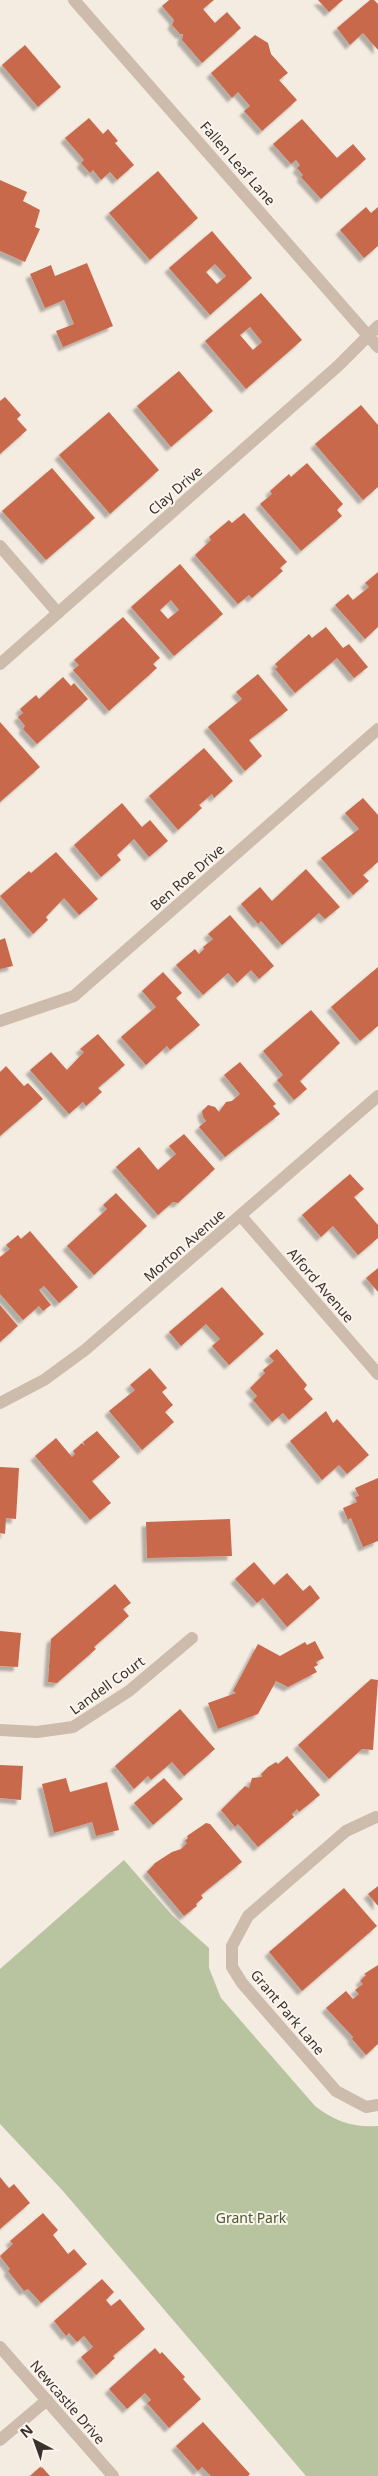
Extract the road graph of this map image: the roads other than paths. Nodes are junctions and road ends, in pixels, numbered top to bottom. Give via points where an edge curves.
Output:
1 (74, 0) edge
2 (378, 326) edge
3 (369, 337) junction
4 (378, 347) edge
5 (0, 546) edge
6 (58, 613) junction
7 (0, 664) edge
8 (378, 728) edge
9 (0, 1021) edge
10 (378, 1096) edge
11 (241, 1216) junction
12 (378, 1374) edge
13 (0, 1403) edge
14 (192, 1638) dead end
15 (0, 1730) edge
16 (376, 1817) dead end
17 (378, 2105) edge
18 (0, 2347) edge
19 (47, 2400) junction
20 (0, 2440) edge
21 (113, 2476) edge

1 - 3 street, Fallen Leaf Lane
2 - 3 street, Clay Drive
3 - 4 street, Fallen Leaf Lane
3 - 6 street, Clay Drive
5 - 6 street
6 - 7 street, Clay Drive
8 - 9 street, Ben Roe Drive via 74,996
10 - 11 street, Morton Avenue
11 - 12 street, Alford Avenue
11 - 13 street, Morton Avenue via 85,1350 44,1380
14 - 15 street, Landell Court via 129,1691 73,1727 37,1732
16 - 17 street, Grant Park Lane via 346,1831 248,1916 232,1946 232,1967 242,1983 336,2091 366,2107
18 - 19 street, Newcastle Drive
19 - 20 street
19 - 21 street, Newcastle Drive

